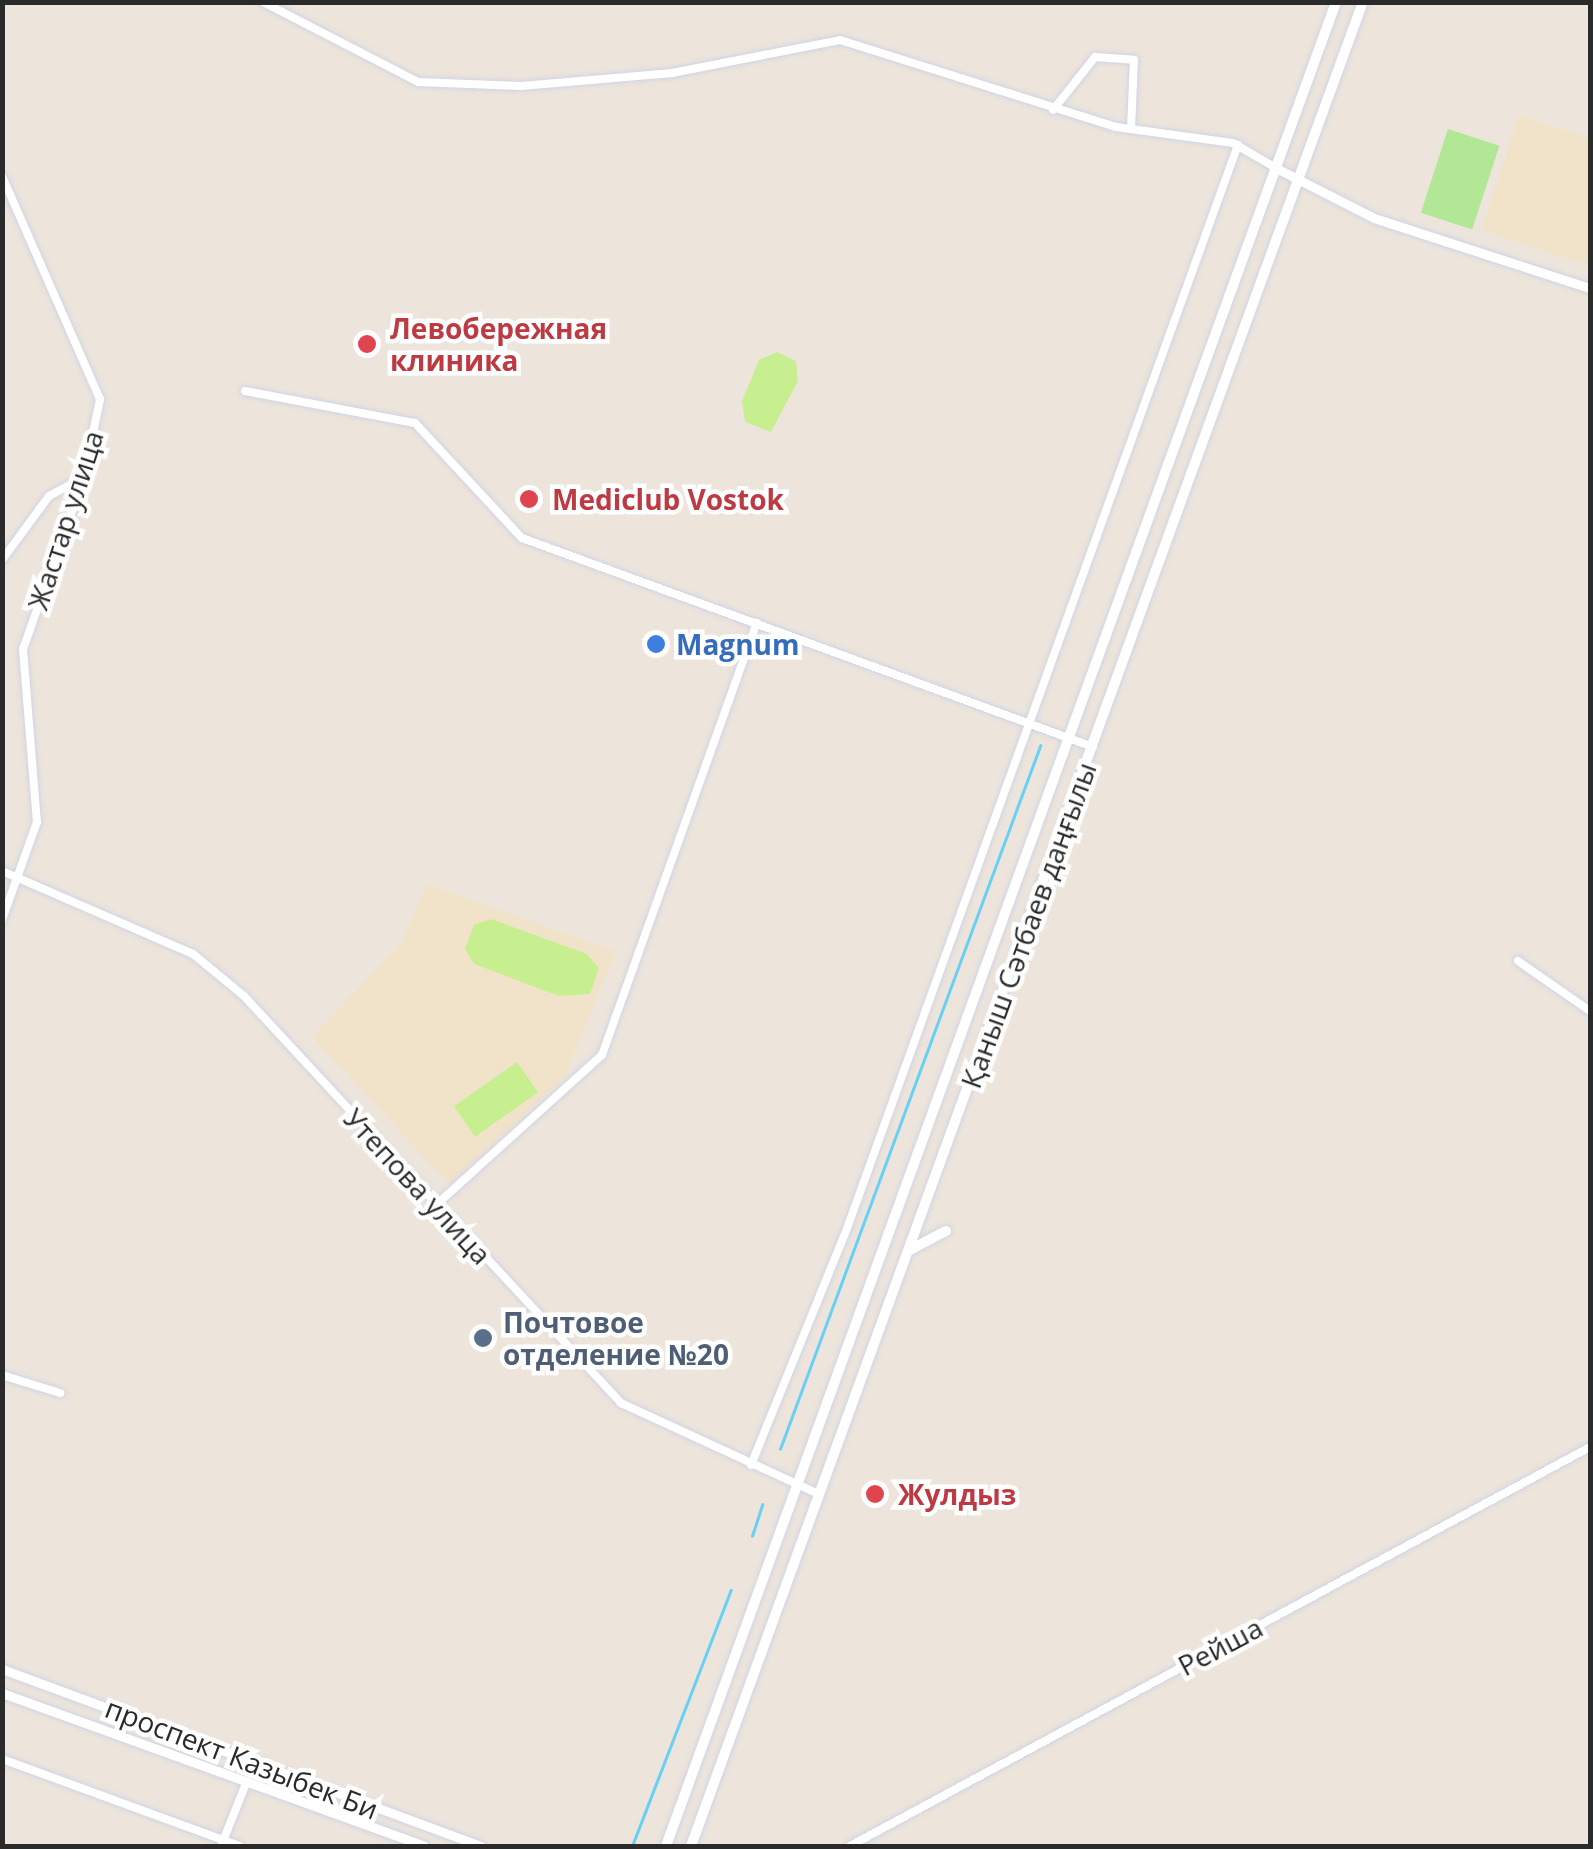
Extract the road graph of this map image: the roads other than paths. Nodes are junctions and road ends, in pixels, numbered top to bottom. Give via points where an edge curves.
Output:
1 (263, 2) edge
2 (1336, 2) edge
3 (1363, 2) edge
4 (1053, 110) junction
5 (1130, 129) junction
6 (1238, 145) junction
7 (1276, 168) junction
8 (2, 176) edge
9 (1298, 183) junction
10 (1590, 288) edge
11 (245, 391) dead end
12 (84, 478) junction
13 (2, 560) edge
14 (757, 623) junction
15 (1024, 720) junction
16 (1069, 736) junction
17 (1093, 747) junction
18 (2, 872) edge
19 (18, 878) junction
20 (2, 920) edge
21 (1518, 961) dead end
22 (1590, 1011) edge
23 (436, 1206) junction
24 (946, 1231) dead end
25 (908, 1251) junction
26 (2, 1375) edge
27 (60, 1393) dead end
28 (1590, 1447) edge
29 (750, 1465) junction
30 (797, 1484) junction
31 (819, 1494) junction
32 (2, 1669) edge
33 (2, 1693) edge
34 (2, 1759) edge
35 (247, 1781) junction
36 (696, 1832) junction
37 (222, 1844) edge
38 (240, 1846) edge
39 (424, 1846) edge
40 (481, 1846) edge
41 (666, 1846) edge
42 (691, 1846) edge
43 (699, 1846) edge
44 (850, 1846) edge

1 - 4 street via 418,82 521,86 672,73 840,40
2 - 7 main road, Қаныш Сәтбаев даңғылы
3 - 9 main road, Қаныш Сәтбаев даңғылы
4 - 5 street
4 - 5 street via 1096,57 1134,60
5 - 6 street
6 - 7 street
6 - 15 street
7 - 9 street
7 - 16 main road, Қаныш Сәтбаев даңғылы
8 - 12 street, Жастар улица via 91,364 100,399
9 - 10 street
9 - 17 main road, Қаныш Сәтбаев даңғылы
11 - 14 street via 415,423 513,532
12 - 13 street via 50,496
12 - 19 street, Жастар улица via 18,674 36,822
14 - 15 street
14 - 23 street via 602,1055
15 - 16 street
15 - 29 street via 871,1161
16 - 17 street
16 - 30 main road, Қаныш Сәтбаев даңғылы
17 - 25 main road, Қаныш Сәтбаев даңғылы
18 - 19 street, Утепова улица
19 - 20 street
19 - 23 street, Утепова улица via 193,954 244,996
21 - 22 street
23 - 29 street, Утепова улица via 621,1403
24 - 25 main road
25 - 31 main road, Қаныш Сәтбаев даңғылы
26 - 27 street
28 - 44 street, Рейша
29 - 30 street, Утепова улица
30 - 31 street, Утепова улица
30 - 41 main road, Қаныш Сәтбаев даңғылы
31 - 36 main road, Қаныш Сәтбаев даңғылы
32 - 40 street, проспект Казыбек Би
33 - 35 street, проспект Казыбек Би
34 - 37 street
35 - 37 street
35 - 39 street, проспект Казыбек Би
36 - 42 main road, Қаныш Сәтбаев даңғылы
36 - 43 street
37 - 38 street

